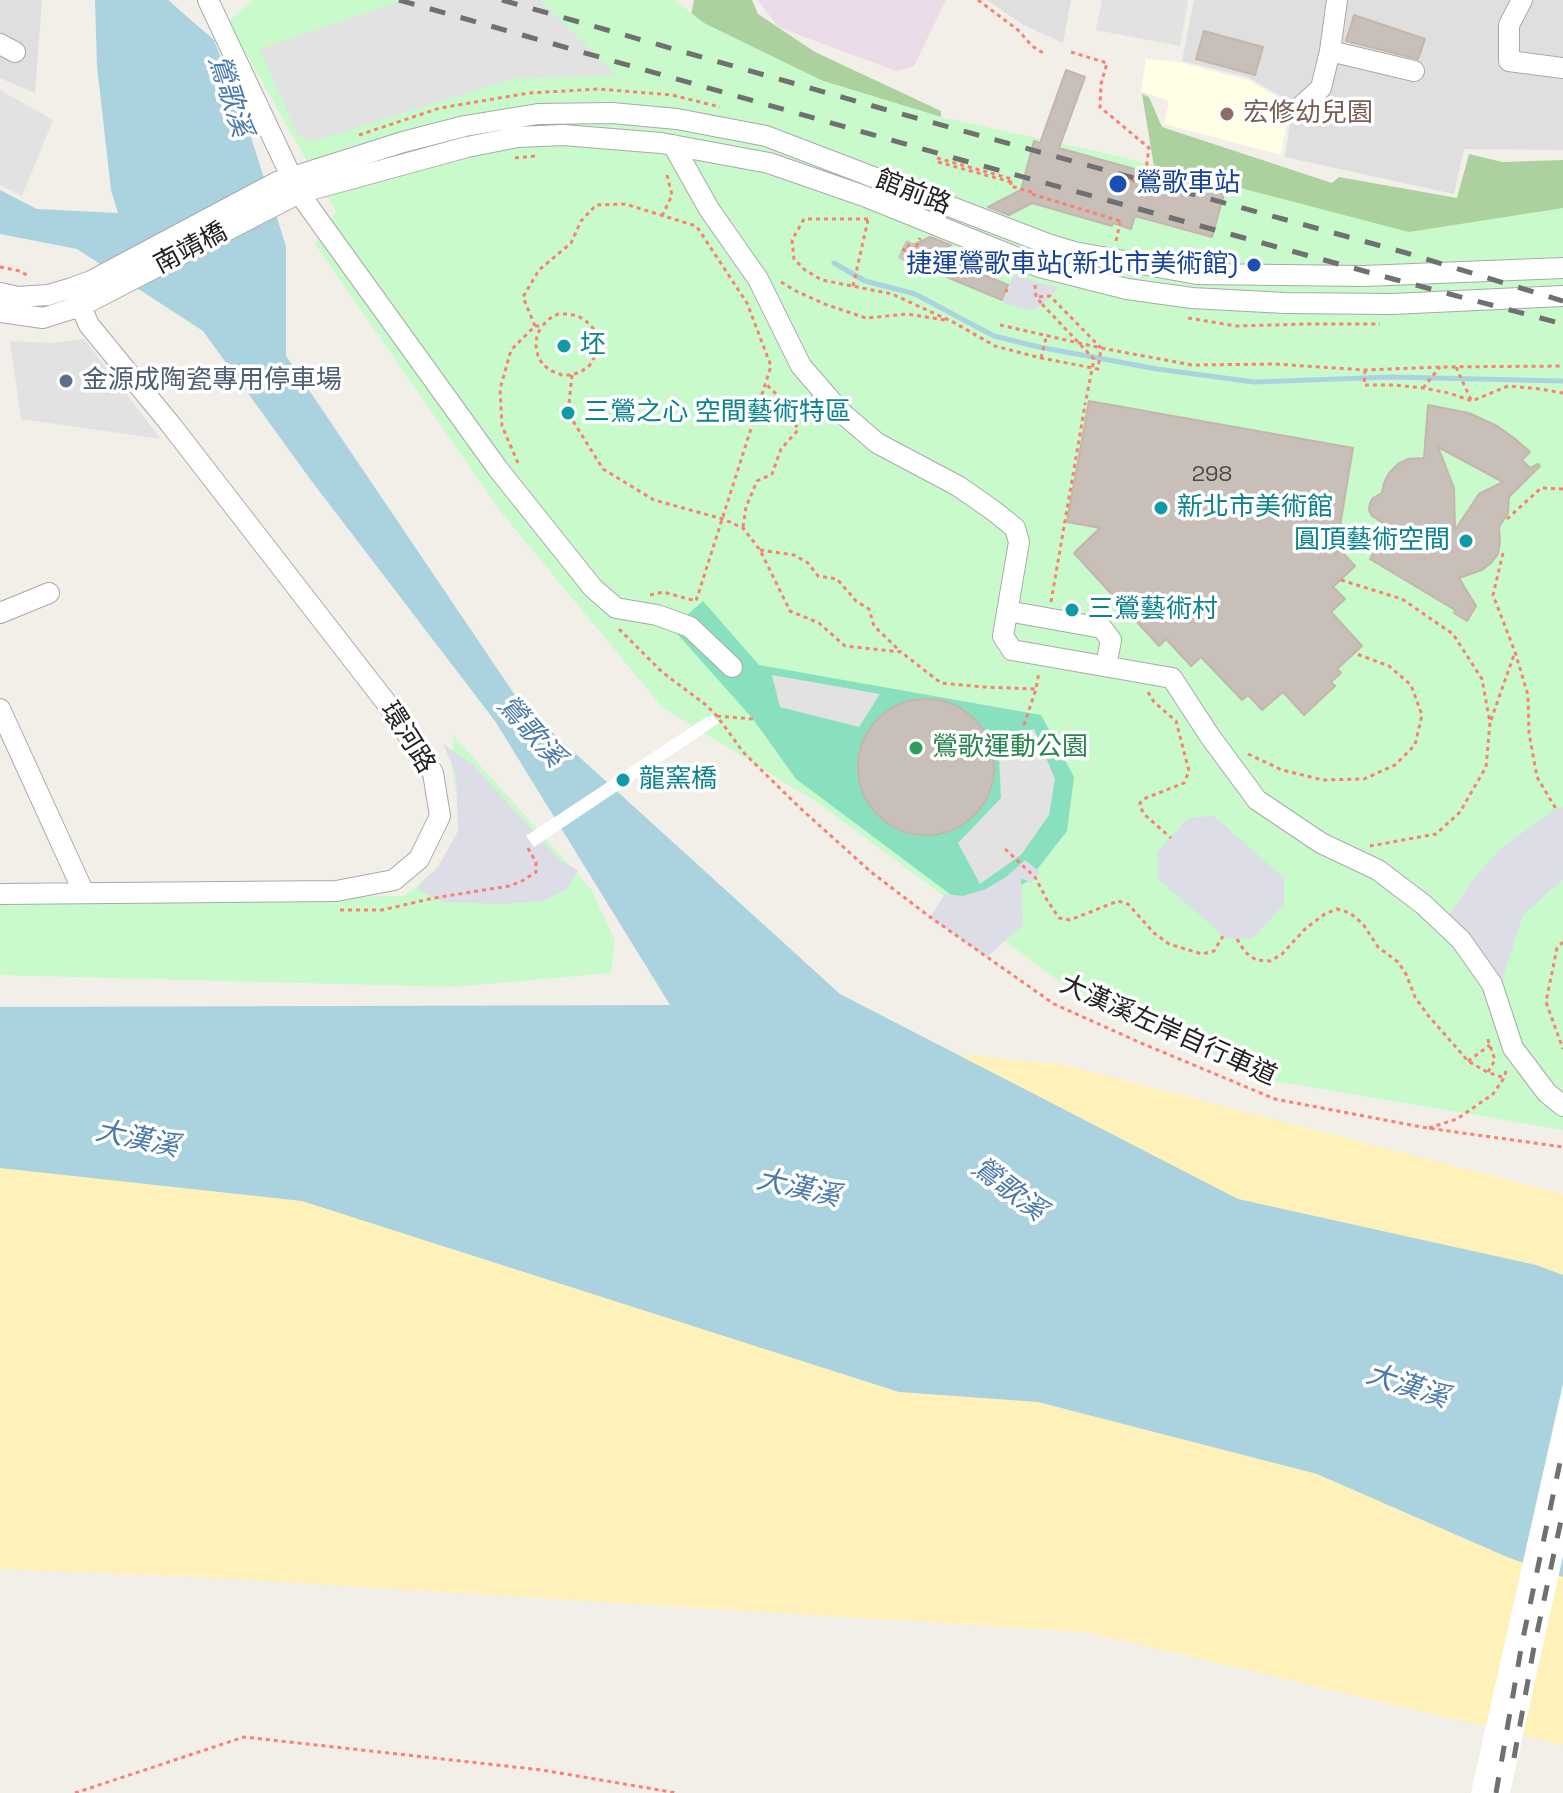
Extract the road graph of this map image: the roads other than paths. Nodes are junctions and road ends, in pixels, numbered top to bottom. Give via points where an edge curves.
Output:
1 (208, 0) edge
2 (1337, 0) edge
3 (1522, 0) edge
4 (1330, 51) junction
5 (1563, 68) edge
6 (1414, 71) dead end
7 (1297, 110) dead end
8 (674, 153) junction
9 (286, 188) junction
10 (1563, 268) edge
11 (0, 293) edge
12 (86, 293) junction
13 (1563, 296) edge
14 (0, 312) edge
15 (49, 593) dead end
16 (1007, 611) junction
17 (0, 613) edge
18 (1106, 666) junction
19 (732, 667) dead end
20 (0, 709) edge
21 (84, 893) junction
22 (0, 894) edge
23 (1563, 1106) edge

1 - 9 street
2 - 4 street
3 - 5 street via 1509,25 1509,61
4 - 6 street
4 - 7 street via 1321,88
8 - 9 street, 館前路 via 563,135 518,137
8 - 13 street, 館前路 via 769,163 1040,267 1127,289 1285,303
8 - 16 street via 758,279 801,366 841,412 877,443 958,486 1015,528 1019,542
9 - 10 street, 館前路 via 403,142 465,126 538,114 612,113 766,136 1048,244 1197,274 1364,276
9 - 12 street, 南靖橋
9 - 19 street via 593,588 616,608 690,627
11 - 12 street
12 - 14 street via 43,318
12 - 21 street, 環河路 via 89,325 388,705 433,773 440,816 419,859 394,880 336,891
15 - 17 street
16 - 18 street via 1003,636 1012,650
16 - 18 street via 1102,628 1111,640
18 - 23 street via 1172,678 1257,800 1321,843 1378,870 1461,940 1492,984 1513,1048
20 - 21 street
21 - 22 street, 環河路

